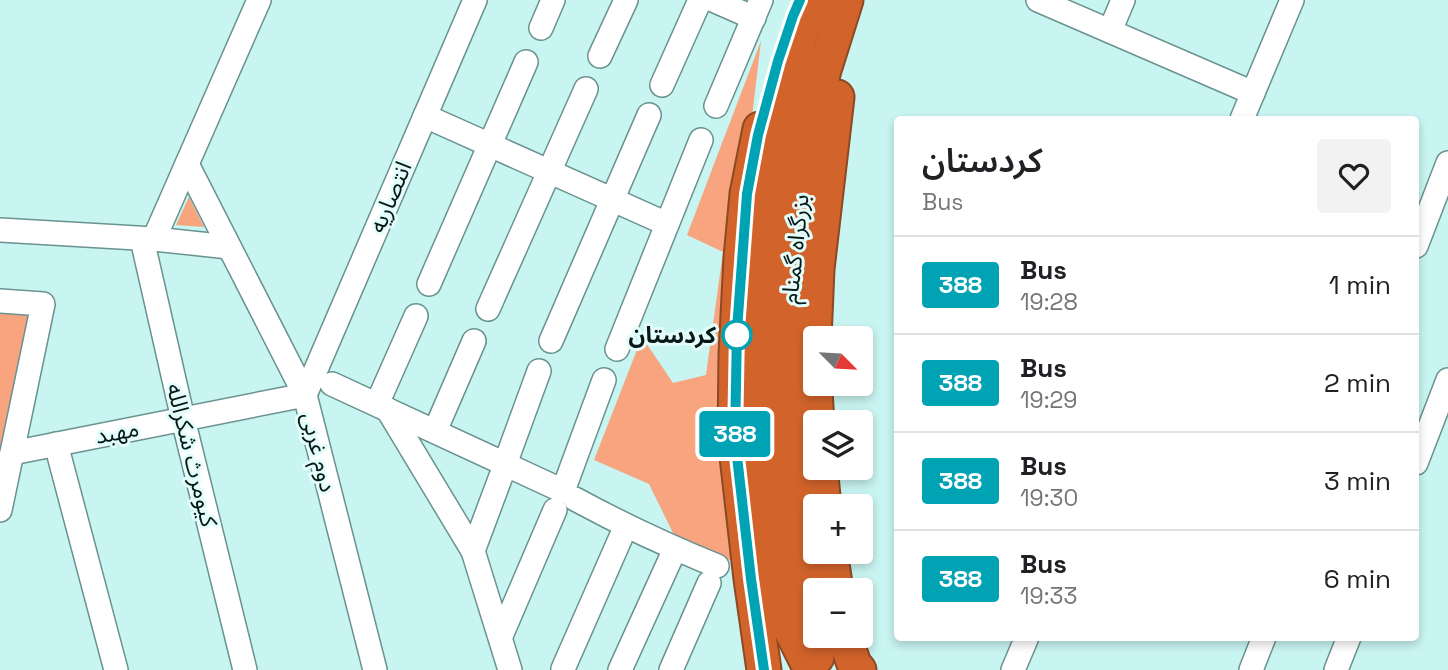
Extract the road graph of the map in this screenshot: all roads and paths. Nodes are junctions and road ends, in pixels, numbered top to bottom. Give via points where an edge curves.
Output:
1 (258, 0) edge
2 (475, 0) edge
3 (553, 0) edge
4 (626, 0) edge
5 (700, 0) edge
6 (713, 0) edge
7 (800, 0) edge
8 (1038, 0) edge
9 (1123, 0) edge
10 (1292, 0) edge
11 (840, 2) edge
12 (758, 9) edge
13 (541, 27) dead end
14 (1110, 31) junction
15 (600, 56) dead end
16 (526, 62) dead end
17 (662, 85) dead end
18 (586, 89) dead end
19 (1253, 93) junction
20 (716, 106) dead end
21 (649, 115) dead end
22 (425, 116) junction
23 (1243, 116) edge
24 (702, 140) dead end
25 (489, 145) junction
26 (1448, 163) edge
27 (187, 164) junction
28 (549, 172) junction
29 (612, 200) junction
30 (667, 224) junction
31 (0, 230) edge
32 (1419, 238) edge
33 (148, 239) junction
34 (229, 247) junction
35 (429, 284) dead end
36 (0, 301) edge
37 (488, 310) dead end
38 (416, 316) dead end
39 (474, 341) dead end
40 (551, 341) dead end
41 (617, 349) dead end
42 (539, 370) dead end
43 (604, 380) dead end
44 (1448, 380) edge
45 (332, 384) dead end
46 (305, 395) junction
47 (383, 407) junction
48 (816, 410) edge
49 (183, 419) junction
50 (435, 431) junction
51 (56, 444) junction
52 (12, 453) junction
53 (1419, 455) edge
54 (503, 470) junction
55 (564, 500) junction
56 (0, 510) edge
57 (621, 537) dead end
58 (675, 549) junction
59 (473, 551) junction
60 (501, 636) junction
61 (1025, 641) edge
62 (1262, 641) edge
63 (1347, 641) edge
64 (848, 648) edge
65 (116, 670) edge
66 (245, 670) edge
67 (375, 670) edge
68 (510, 670) edge
69 (562, 670) edge
70 (620, 670) edge
71 (671, 670) edge
72 (764, 670) edge
73 (811, 670) edge
74 (819, 670) edge
75 (859, 670) edge
76 (1013, 670) edge
77 (1251, 670) edge
78 (1336, 670) edge

1 - 27 street
2 - 22 street, انتصاریه
3 - 13 street
4 - 15 street
5 - 17 street
6 - 12 street
7 - 72 highway via 758,135 741,258 735,439
8 - 14 street
9 - 14 street
10 - 19 street
11 - 48 highway via 839,81 817,268
11 - 73 highway via 800,36 779,130 759,344 761,438 781,592 790,628
11 - 74 highway, بزرگراه گمنام via 807,141 789,291 788,438
12 - 20 street
14 - 19 street
16 - 25 street
18 - 28 street
19 - 23 street
21 - 29 street
22 - 25 street
22 - 46 street, انتصاریه
24 - 30 street
25 - 28 street
25 - 35 street
26 - 32 street
27 - 33 street
27 - 34 street, دوم غربی
28 - 29 street
28 - 37 street
29 - 30 street
29 - 40 street
30 - 41 street
31 - 33 street
33 - 34 street
33 - 49 street, کیومرث شکرالله
34 - 46 street, دوم غربی
36 - 52 street via 44,304
38 - 47 street
39 - 50 street
42 - 54 street
43 - 55 street
44 - 53 street
45 - 47 street
46 - 49 street, مهبد
46 - 67 street, دوم غربی
47 - 50 street
47 - 59 street
49 - 51 street, مهبد
49 - 66 street, کیومرث شکرالله
50 - 54 street
51 - 52 street, مهبد
51 - 65 street
52 - 56 street
54 - 55 street
54 - 59 street
55 - 58 street
55 - 60 street
57 - 69 street
58 - 70 street
58 - 71 street via 713,575
59 - 60 street
60 - 68 street
61 - 76 street
62 - 77 street
63 - 78 street
64 - 75 highway

